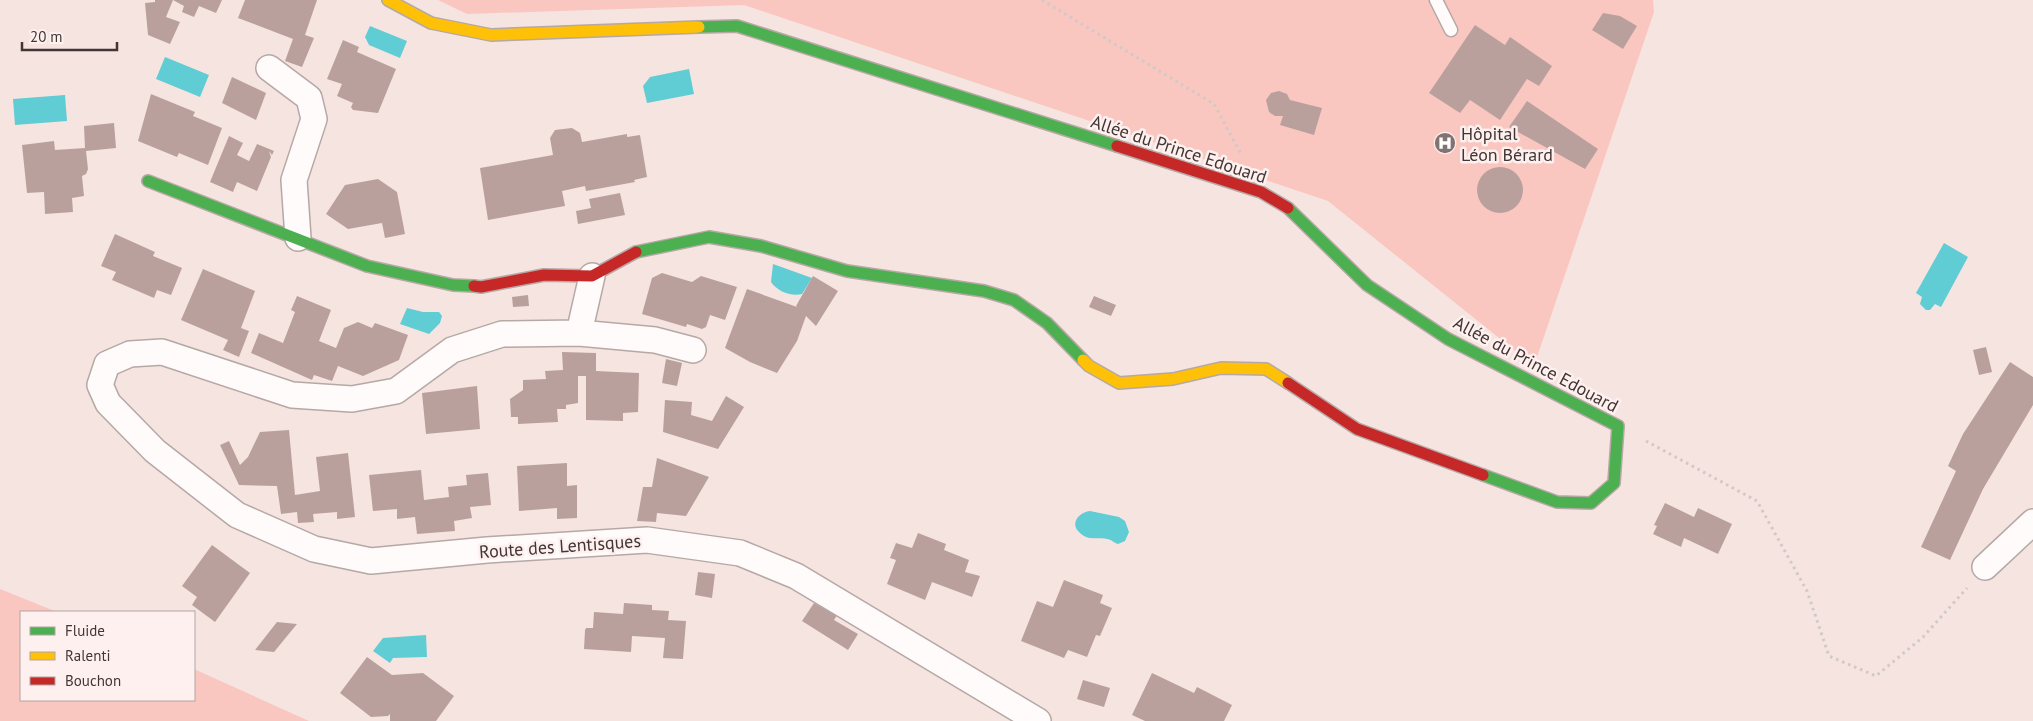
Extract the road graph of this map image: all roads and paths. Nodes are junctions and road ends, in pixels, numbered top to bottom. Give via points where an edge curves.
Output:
1 (388, 0) edge
2 (1042, 0) edge
3 (1436, 0) edge
4 (1451, 30) dead end
5 (269, 68) dead end
6 (148, 180) dead end
7 (1261, 192) junction
8 (298, 238) junction
9 (592, 276) junction
10 (579, 333) junction
11 (693, 350) dead end
12 (1618, 426) junction
13 (2033, 522) edge
14 (1985, 567) joint
15 (1038, 721) edge

1 - 7 street, Allée du Prince Edouard via 430,23 491,35 738,26
2 - 7 path via 1214,104
3 - 4 lane
5 - 8 street via 309,98 314,119 294,180
6 - 8 street
7 - 12 street, Allée du Prince Edouard via 1292,211 1367,285 1448,339
8 - 9 street via 367,266 454,285 482,287 544,275
9 - 10 street
9 - 12 street, Allée du Prince Edouard via 640,250 709,237 761,246 847,271 984,291 1020,304 1047,323 1089,366 1119,383 1173,379 1221,368 1266,369 1357,429 1557,502 1591,503 1614,483
10 - 11 street via 655,340
10 - 15 street, Route des Lentisques via 502,334 452,350 396,391 352,399 292,395 162,352 130,354 107,364 100,385 108,403 155,451 237,515 314,549 371,561 648,540 740,553 796,576
12 - 14 path via 1757,501 1807,591 1829,656 1876,676 1923,637
13 - 14 street

